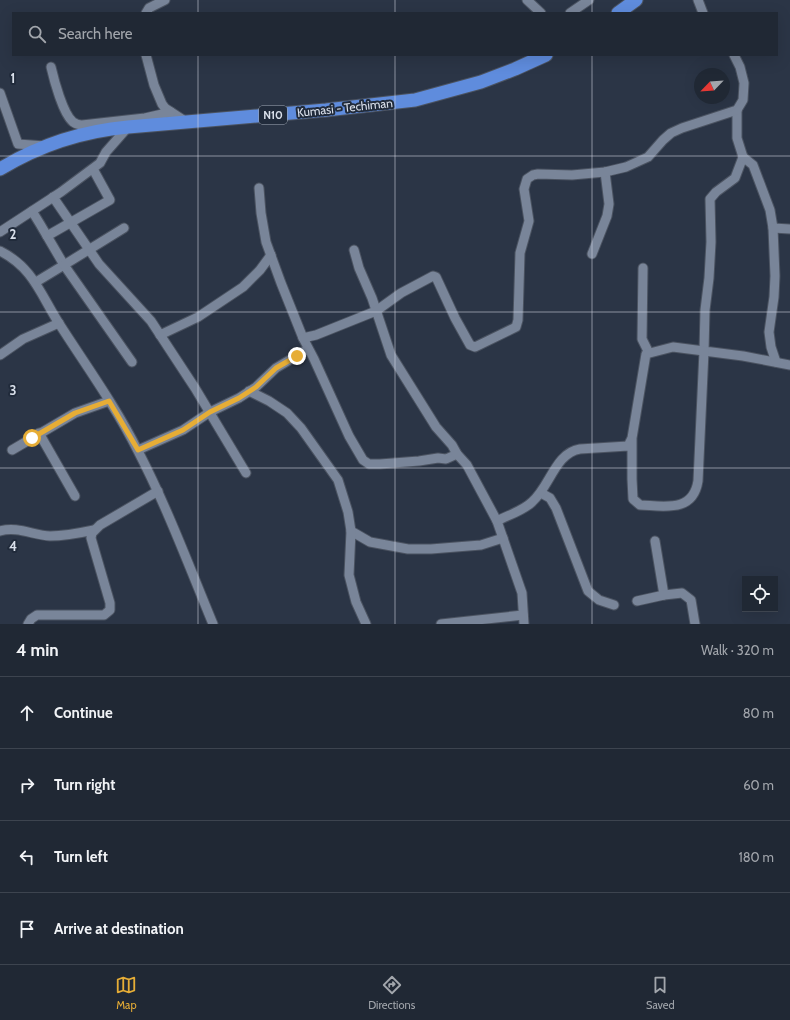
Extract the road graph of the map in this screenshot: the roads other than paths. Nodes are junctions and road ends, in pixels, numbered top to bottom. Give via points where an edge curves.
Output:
1 (165, 0) edge
2 (527, 0) edge
3 (589, 0) edge
4 (636, 0) edge
5 (698, 0) edge
6 (147, 12) edge
7 (540, 12) edge
8 (571, 12) edge
9 (619, 12) edge
10 (703, 12) edge
11 (146, 56) edge
12 (544, 56) edge
13 (735, 56) edge
14 (51, 67) dead end
15 (0, 93) edge
16 (736, 110) junction
17 (171, 112) junction
18 (213, 120) junction
19 (128, 127) junction
20 (48, 146) junction
21 (743, 157) junction
22 (0, 169) edge
23 (93, 169) junction
24 (605, 172) junction
25 (259, 188) dead end
26 (53, 197) junction
27 (32, 211) junction
28 (70, 223) junction
29 (124, 228) dead end
30 (773, 228) junction
31 (790, 229) edge
32 (0, 232) edge
33 (47, 236) junction
34 (90, 250) junction
35 (354, 250) dead end
36 (0, 251) edge
37 (592, 254) dead end
38 (271, 255) junction
39 (64, 265) junction
40 (644, 268) dead end
41 (36, 282) junction
42 (376, 310) junction
43 (59, 323) junction
44 (160, 335) junction
45 (303, 338) junction
46 (308, 348) junction
47 (704, 351) junction
48 (649, 353) junction
49 (0, 355) edge
50 (132, 362) dead end
51 (776, 362) junction
52 (790, 365) edge
53 (249, 391) junction
54 (109, 401) junction
55 (210, 412) junction
56 (39, 434) junction
57 (632, 438) junction
58 (12, 450) dead end
59 (138, 450) junction
60 (457, 454) junction
61 (246, 473) dead end
62 (158, 491) junction
63 (541, 493) junction
64 (75, 496) dead end
65 (497, 520) junction
66 (94, 530) junction
67 (0, 531) edge
68 (351, 531) junction
69 (503, 538) junction
70 (655, 541) dead end
71 (664, 595) junction
72 (637, 601) dead end
73 (614, 605) dead end
74 (523, 619) edge
75 (28, 624) edge
76 (213, 624) edge
77 (366, 624) edge
78 (441, 624) edge
79 (695, 624) edge

1 - 6 street via 149,8
2 - 7 street
3 - 8 street
4 - 9 highway
5 - 10 street
11 - 17 street via 159,98
12 - 18 highway, Kumasi - Techiman / N10 via 481,82 414,100
13 - 16 street via 744,83 743,100
14 - 17 street via 62,103 75,123 82,125 145,118
15 - 20 street via 18,144
16 - 21 street via 737,138
16 - 24 street via 682,128 663,140 648,157 626,167
17 - 18 street via 187,123
18 - 19 highway, Kumasi - Techiman / N10
19 - 20 highway, Kumasi - Techiman / N10 via 98,131
19 - 23 street
20 - 22 highway, Kumasi - Techiman / N10
21 - 30 street via 753,165 770,210
21 - 47 street via 735,178 710,198 711,242
23 - 26 street
23 - 28 street via 110,200
24 - 37 street via 609,204
24 - 42 street via 572,175 538,174 527,179 524,194 529,221 520,253 516,327 475,347 470,345 435,276 401,293
25 - 38 street via 266,242
26 - 27 street
26 - 28 street
27 - 32 street
27 - 33 street
28 - 33 street
28 - 34 street
29 - 34 street
30 - 31 street
30 - 51 street via 775,276 769,332
33 - 39 street
34 - 39 street
34 - 44 street via 99,264 144,311
35 - 42 street
36 - 41 street via 17,262
38 - 44 street via 243,287 198,317
38 - 45 street
39 - 41 street
39 - 50 street
40 - 48 street via 642,339
41 - 43 street
42 - 45 street
42 - 60 street via 395,363 436,428
43 - 49 street via 23,339
43 - 54 street
44 - 55 street
45 - 46 street
46 - 53 street via 276,368
46 - 60 street via 363,460 369,464 418,462 446,459
47 - 48 street via 673,347
47 - 51 street
47 - 57 street via 698,481 691,499 680,506 640,505 633,499
48 - 57 street via 644,357
51 - 52 street
53 - 55 street
53 - 68 street via 269,400 302,428 338,480
54 - 56 street via 75,413
54 - 59 street
55 - 59 street via 183,430
55 - 61 street
56 - 58 street
56 - 64 street
57 - 63 street via 628,446 569,453 554,470
59 - 62 street
60 - 65 street via 467,465
62 - 66 street
62 - 76 street
63 - 65 street via 526,506
63 - 73 street via 550,498 556,508 588,591 599,600
65 - 69 street
66 - 67 street via 59,536 16,530
66 - 75 street via 91,538 110,610 104,615 37,615
68 - 69 street via 370,542 408,548 481,545
68 - 77 street via 349,576 356,602
69 - 74 street via 522,593
70 - 71 street
71 - 72 street
71 - 79 street via 682,593 691,600
74 - 78 street

